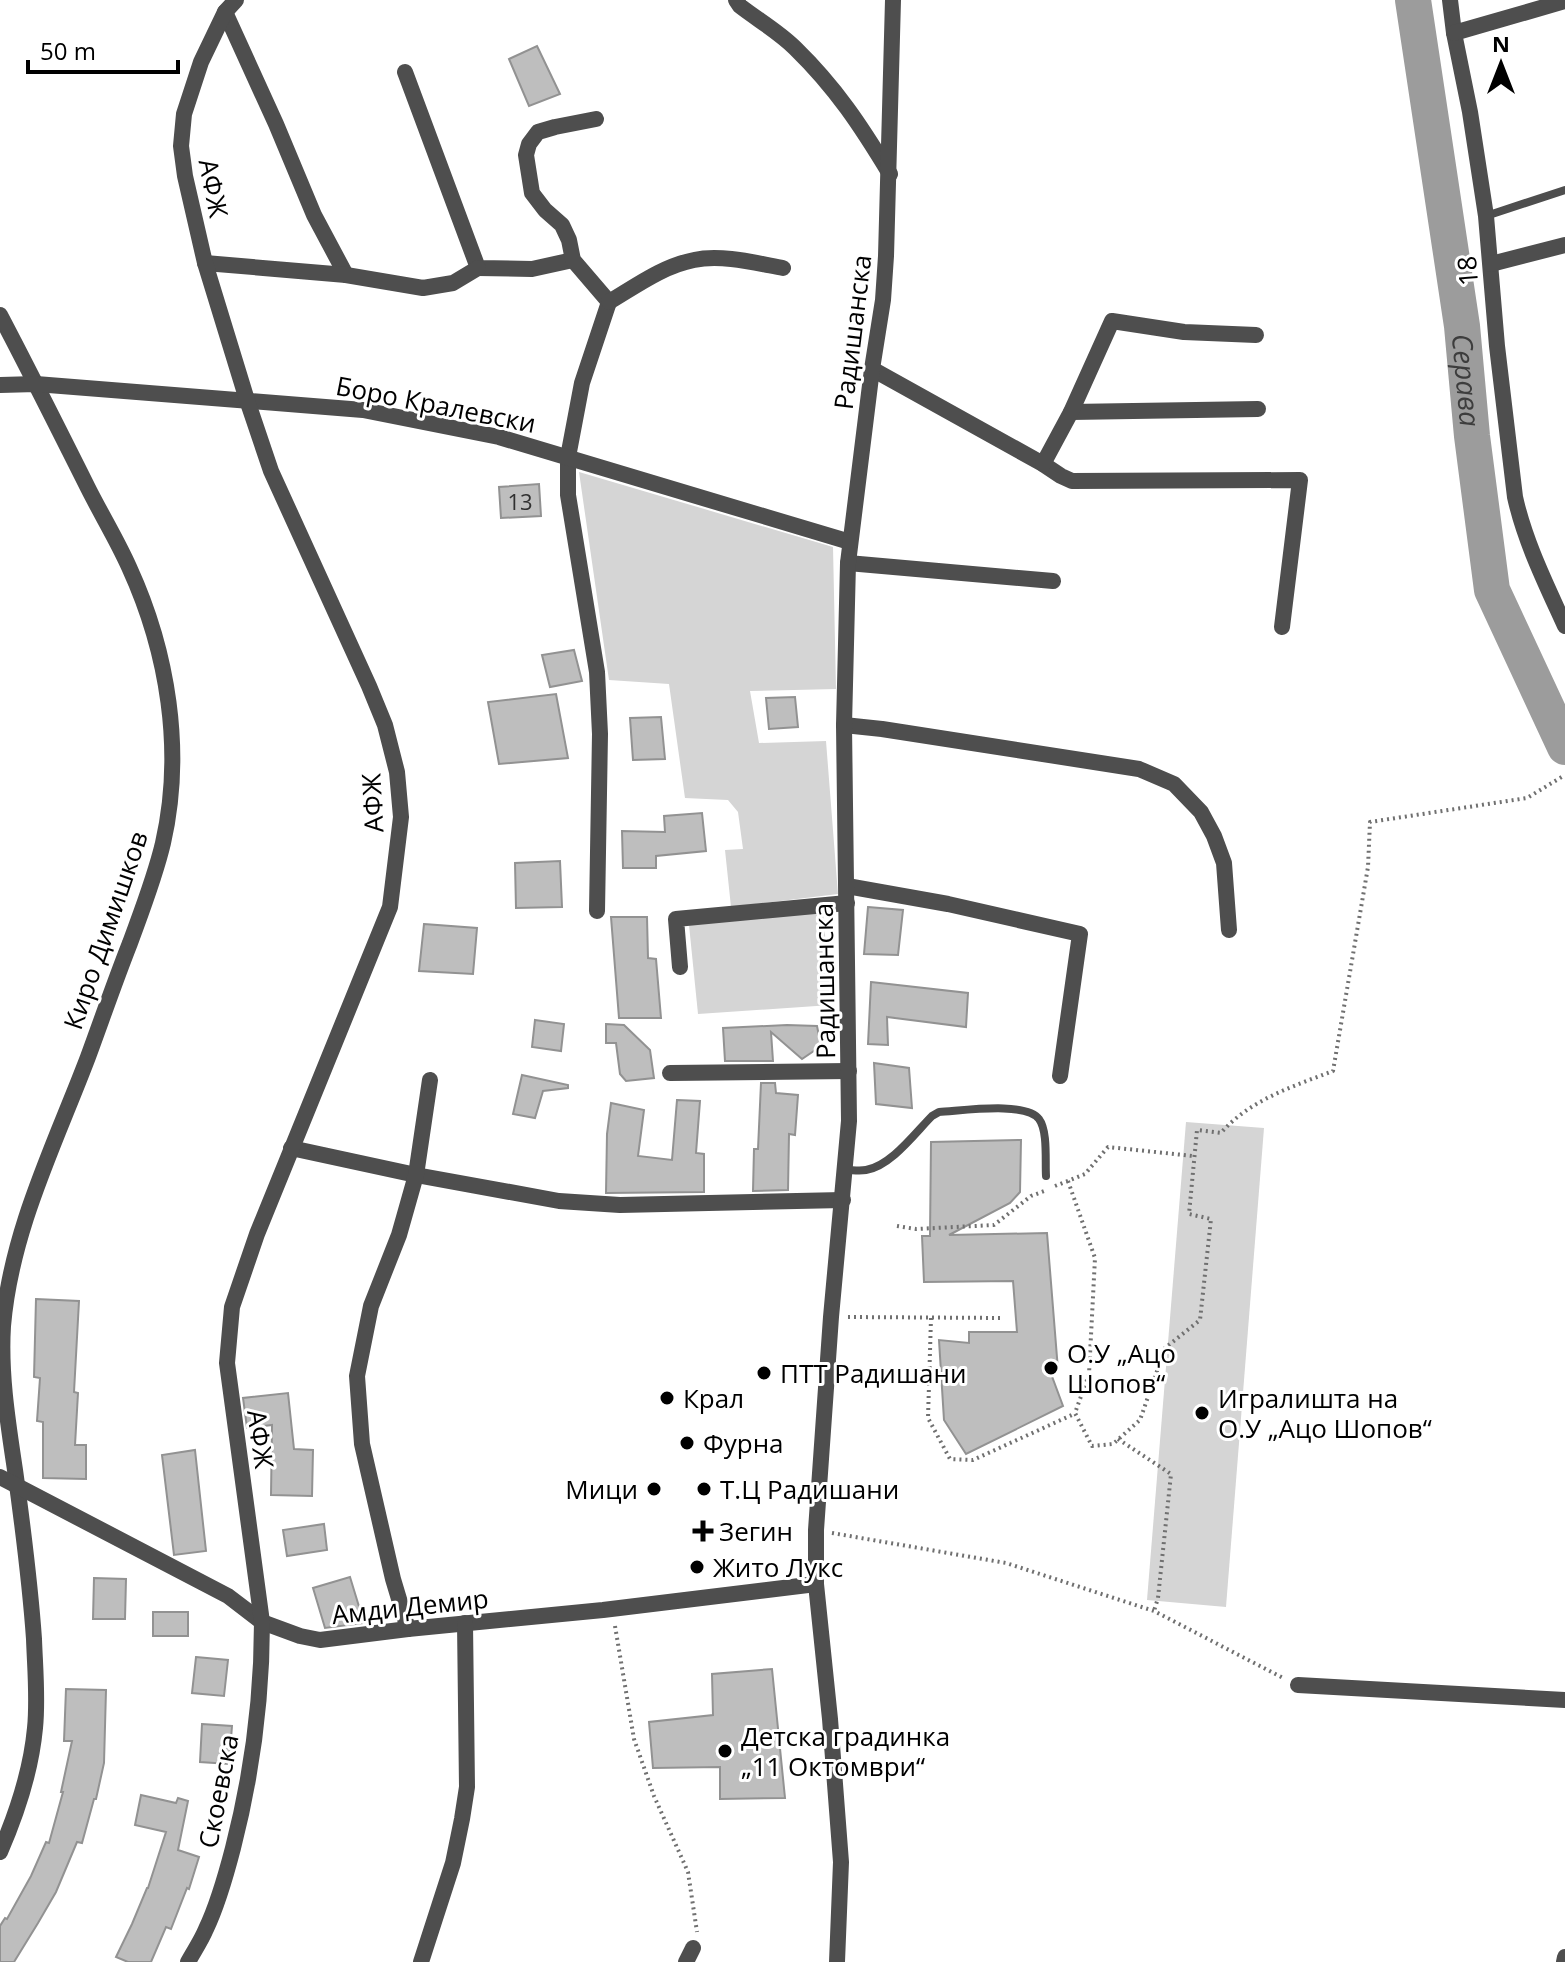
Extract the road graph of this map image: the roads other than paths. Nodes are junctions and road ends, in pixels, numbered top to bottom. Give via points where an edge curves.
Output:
1 (736, 0) edge
2 (893, 0) edge
3 (1450, 0) edge
4 (1565, 1) edge
5 (230, 6) edge
6 (1454, 33) junction
7 (405, 72) dead end
8 (596, 119) dead end
9 (890, 174) junction
10 (1565, 190) edge
11 (1486, 216) junction
12 (1565, 245) edge
13 (573, 260) junction
14 (205, 263) junction
15 (1491, 264) junction
16 (478, 268) junction
17 (783, 268) dead end
18 (346, 275) junction
19 (609, 302) junction
20 (0, 315) edge
21 (1256, 335) dead end
22 (872, 369) junction
23 (36, 384) junction
24 (0, 385) edge
25 (247, 400) junction
26 (1258, 409) dead end
27 (1071, 412) junction
28 (568, 457) junction
29 (1043, 464) junction
30 (850, 542) junction
31 (848, 563) junction
32 (1053, 581) dead end
33 (1565, 626) edge
34 (1282, 627) dead end
35 (844, 725) junction
36 (847, 895) junction
37 (597, 911) dead end
38 (1229, 930) dead end
39 (680, 967) dead end
40 (849, 1071) junction
41 (670, 1073) dead end
42 (1060, 1076) dead end
43 (430, 1080) dead end
44 (291, 1148) junction
45 (846, 1170) junction
46 (416, 1175) junction
47 (1046, 1176) dead end
48 (843, 1200) junction
49 (0, 1477) edge
50 (17, 1487) junction
51 (816, 1584) junction
52 (262, 1622) junction
53 (465, 1623) junction
54 (408, 1629) junction
55 (1298, 1685) road end
56 (1565, 1700) edge
57 (0, 1852) edge
58 (188, 1962) edge
59 (421, 1962) edge
60 (837, 1962) edge

1 - 9 street via 794,47 839,95
2 - 9 street, Радишанска
3 - 6 street, 18
4 - 6 street
5 - 14 street, АФЖ via 201,62 184,114 185,176
5 - 18 street via 314,215
6 - 11 street, 18
7 - 16 street
8 - 13 street via 538,132 526,155 532,193 562,225
9 - 22 street, Радишанска via 883,300
10 - 11 lane
11 - 15 street, 18
12 - 15 street
13 - 16 street via 532,269
13 - 19 street
14 - 18 street
14 - 25 street, АФЖ
15 - 33 street, 18 via 1515,497
16 - 18 street via 453,283 423,288
17 - 19 street via 739,259 697,259 667,268
19 - 28 street via 582,383
20 - 23 street, Киро Димишков
21 - 27 street via 1112,321
22 - 29 street
22 - 30 street, Радишанска
23 - 24 street, Боро Кралевски
23 - 25 street, Боро Кралевски
23 - 50 street, Киро Димишков via 149,619 173,742 163,843 48,1153 8,1291 2,1365
25 - 28 street, Боро Кралевски via 363,410 499,437
25 - 44 street, АФЖ via 271,471 385,725 401,817 390,907
26 - 27 street
27 - 29 street
28 - 30 street, Боро Кралевски
28 - 37 street via 568,495 597,672
29 - 34 street via 1072,481 1300,480
30 - 31 street, Радишанска
31 - 32 street
31 - 35 street, Радишанска
35 - 36 street, Радишанска
35 - 38 street via 1139,769 1174,784 1201,812 1214,836 1224,863
36 - 39 street via 676,919
36 - 40 street, Радишанска
36 - 42 street via 948,904 1080,934
40 - 41 street
40 - 45 street, Радишанска
43 - 46 street
44 - 46 street
44 - 52 street, АФЖ via 237,1288 229,1329 227,1363
45 - 47 lane via 877,1166 939,1112 1018,1109 1040,1120
45 - 48 street, Радишанска
46 - 48 street via 559,1201 620,1205
46 - 54 street via 371,1306 357,1376 362,1444
48 - 51 street, Радишанска
49 - 50 street, Амди Демир
50 - 52 street, Амди Демир via 228,1596
50 - 57 street, Киро Димишков via 30,1575 35,1727 17,1808
51 - 53 street, Амди Демир
51 - 60 street, Радишанска via 839,1826
52 - 54 street, Амди Демир via 320,1640
52 - 58 street, Скоевска via 258,1704 240,1819 206,1929
53 - 54 street, Амди Демир
53 - 59 street via 467,1787 453,1863
55 - 56 street

